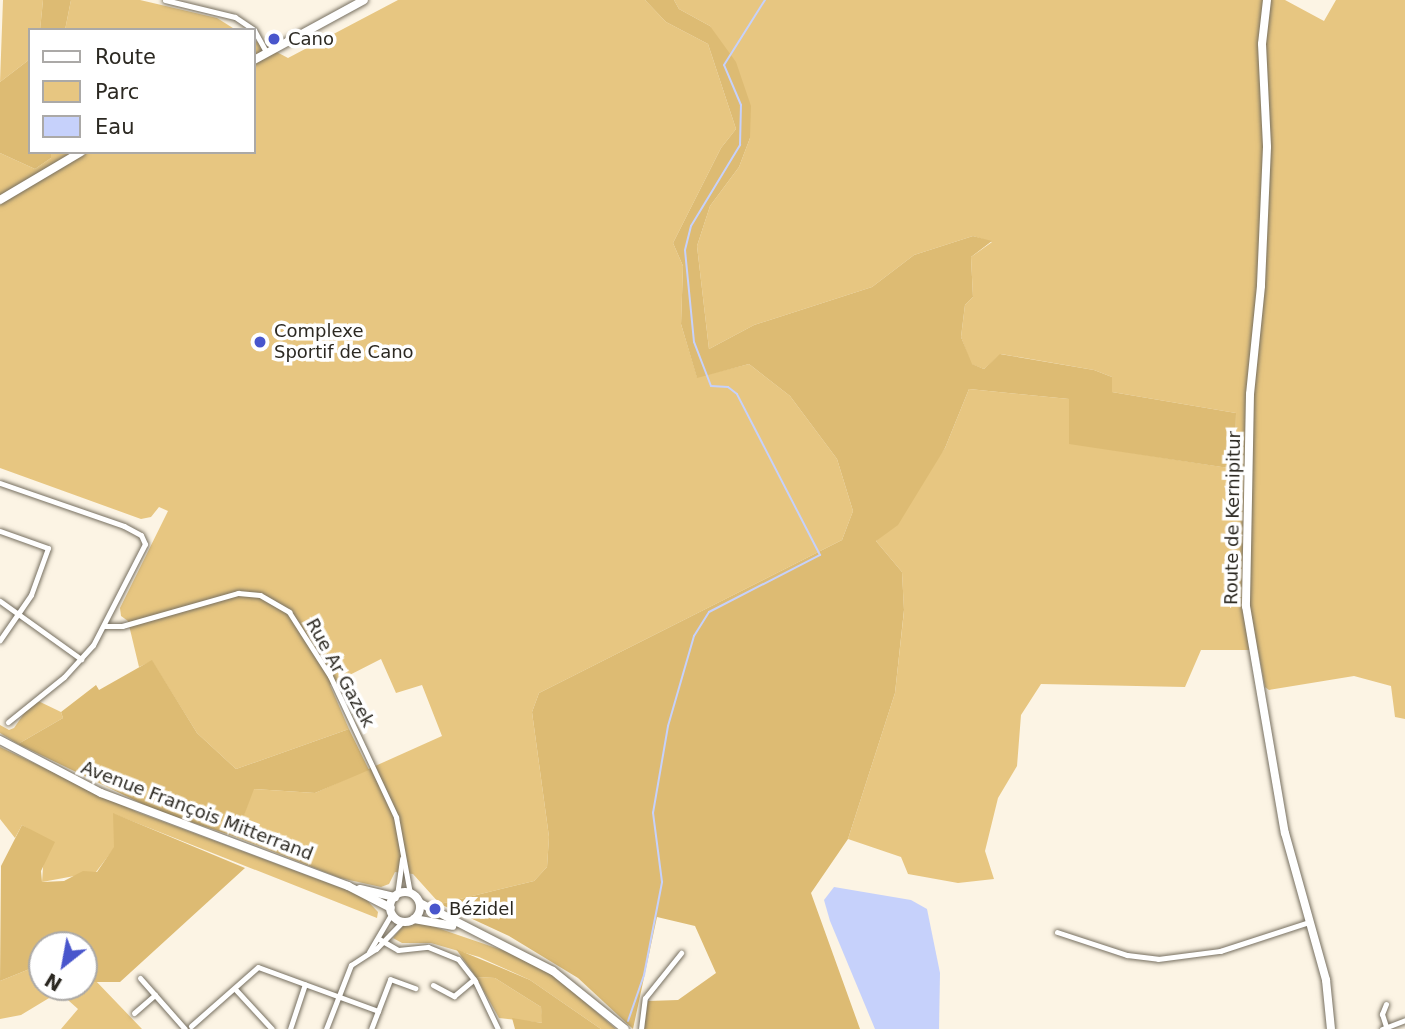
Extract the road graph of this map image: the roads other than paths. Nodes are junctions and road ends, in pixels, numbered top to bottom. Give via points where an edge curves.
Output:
1 (165, 0) edge
2 (364, 0) edge
3 (1267, 0) edge
4 (174, 1) edge
5 (251, 28) edge
6 (256, 34) edge
7 (267, 53) junction
8 (256, 59) edge
9 (78, 154) edge
10 (0, 200) edge
11 (0, 483) edge
12 (0, 531) edge
13 (0, 601) edge
14 (18, 615) junction
15 (105, 626) junction
16 (0, 640) edge
17 (81, 659) junction
18 (8, 722) dead end
19 (0, 740) edge
20 (402, 851) junction
21 (348, 886) junction
22 (410, 893) junction
23 (396, 896) junction
24 (420, 904) junction
25 (391, 910) junction
26 (414, 919) junction
27 (403, 922) junction
28 (1309, 922) junction
29 (458, 926) junction
30 (1057, 932) dead end
31 (381, 940) junction
32 (681, 953) dead end
33 (140, 978) dead end
34 (474, 979) junction
35 (305, 985) junction
36 (433, 985) dead end
37 (415, 988) dead end
38 (236, 990) junction
39 (155, 995) junction
40 (337, 995) junction
41 (1386, 1004) dead end
42 (378, 1011) junction
43 (134, 1013) dead end
44 (1405, 1020) edge
45 (190, 1028) edge
46 (1385, 1028) edge
47 (272, 1029) edge
48 (290, 1029) edge
49 (326, 1029) edge
50 (371, 1029) edge
51 (498, 1029) edge
52 (625, 1029) edge
53 (641, 1029) edge
54 (1331, 1029) edge

1 - 4 street
2 - 7 main road
3 - 28 main road, Route de Kernipitur via 1262,44 1267,147 1261,286 1250,394 1246,606 1285,833
4 - 5 street via 235,17
6 - 7 street
7 - 8 main road
9 - 10 main road
11 - 15 street via 124,526 144,539 145,549
12 - 14 street via 48,548 31,595
13 - 14 street
14 - 16 street
14 - 17 street
15 - 17 street
15 - 20 street, Rue Ar Gazek via 122,626 238,593 260,595 279,604 302,628 330,676 396,817
17 - 18 street
19 - 21 main road, Avenue François Mitterrand via 101,793
20 - 22 street, Rue Ar Gazek
20 - 23 street, Rue Ar Gazek
21 - 23 main road, Avenue François Mitterrand
21 - 25 main road, Avenue François Mitterrand
22 - 23 main road
22 - 24 main road
23 - 25 main road
24 - 26 main road
24 - 29 main road
25 - 27 main road
25 - 31 street
26 - 27 main road
26 - 29 main road
27 - 31 street
28 - 30 street via 1220,951 1169,958 1127,955
28 - 54 main road, Route de Kernipitur via 1326,980
29 - 52 main road via 553,971
31 - 34 street via 398,950 441,951 458,959
31 - 40 street via 351,965
32 - 53 street via 645,998
33 - 39 street
34 - 36 street via 454,996
34 - 51 street
35 - 38 street via 258,967
35 - 40 street
35 - 48 street
37 - 42 street via 390,979
38 - 45 street
38 - 47 street
39 - 43 street
39 - 45 street
40 - 42 street
40 - 49 street
41 - 46 street
42 - 50 street
44 - 46 street

